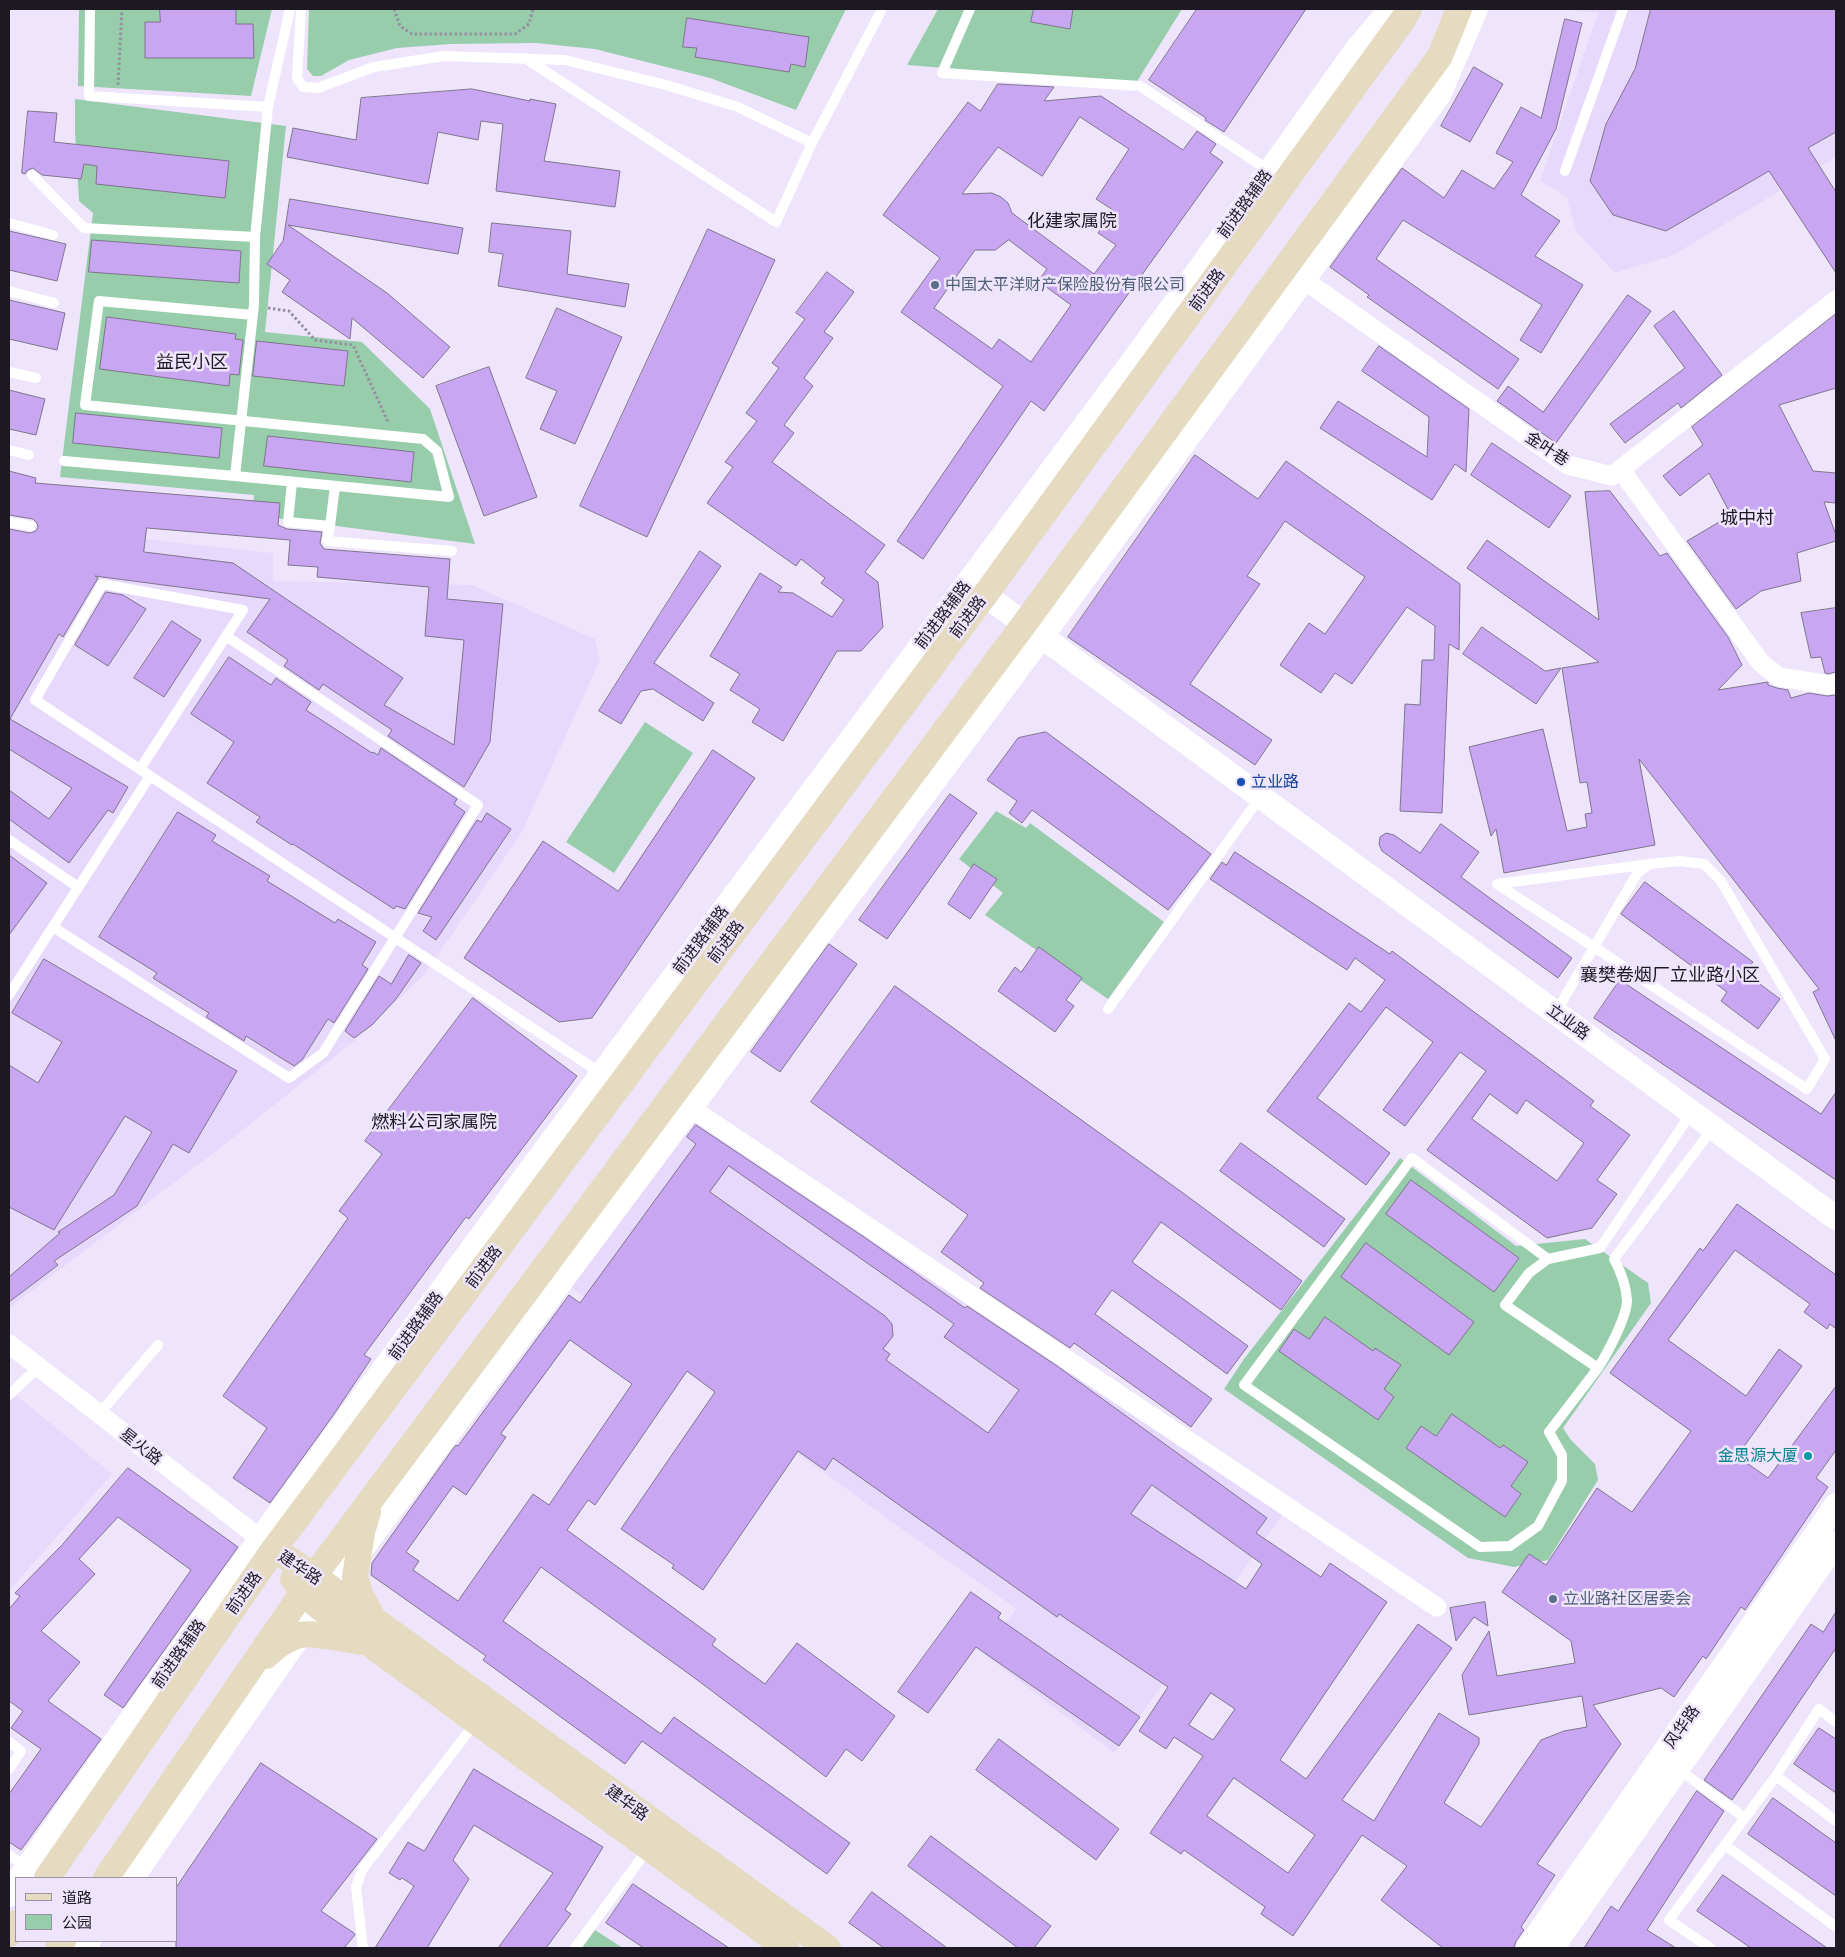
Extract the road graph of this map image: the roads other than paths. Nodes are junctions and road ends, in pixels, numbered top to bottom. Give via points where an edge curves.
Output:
1 (90, 9) edge
2 (290, 9) edge
3 (301, 9) edge
4 (970, 9) edge
5 (1391, 9) edge
6 (1409, 9) edge
7 (1459, 9) edge
8 (1476, 9) edge
9 (1623, 9) edge
10 (881, 11) dead end
11 (525, 58) junction
12 (268, 107) junction
13 (812, 143) junction
14 (1565, 171) dead end
15 (32, 175) dead end
16 (1277, 176) junction
17 (9, 223) edge
18 (53, 235) dead end
19 (255, 237) junction
20 (1304, 280) junction
21 (9, 291) edge
22 (1836, 300) edge
23 (54, 303) dead end
24 (254, 310) junction
25 (9, 372) edge
26 (36, 378) dead end
27 (241, 422) junction
28 (9, 450) edge
29 (29, 455) dead end
30 (64, 461) dead end
31 (1620, 470) junction
32 (235, 476) junction
33 (292, 482) junction
34 (335, 486) junction
35 (9, 522) edge
36 (31, 526) dead end
37 (330, 526) junction
38 (452, 551) dead end
39 (985, 596) junction
40 (1033, 630) junction
41 (226, 636) junction
42 (1836, 683) edge
43 (140, 769) junction
44 (150, 776) junction
45 (1260, 796) junction
46 (9, 840) edge
47 (1650, 864) junction
48 (78, 887) junction
49 (53, 927) junction
50 (395, 938) junction
51 (1594, 946) junction
52 (9, 995) edge
53 (1108, 1009) dead end
54 (1556, 1012) junction
55 (610, 1080) junction
56 (682, 1102) junction
57 (1692, 1112) junction
58 (1713, 1128) junction
59 (1836, 1218) edge
60 (1548, 1259) junction
61 (9, 1344) edge
62 (158, 1345) dead end
63 (39, 1367) junction
64 (1598, 1368) junction
65 (9, 1395) edge
66 (99, 1414) junction
67 (372, 1500) junction
68 (1836, 1505) edge
69 (1836, 1543) edge
70 (267, 1544) junction
71 (359, 1553) junction
72 (317, 1592) junction
73 (1437, 1607) dead end
74 (371, 1631) junction
75 (300, 1635) junction
76 (252, 1668) junction
77 (476, 1722) junction
78 (1836, 1722) edge
79 (9, 1742) edge
80 (1677, 1768) junction
81 (9, 1769) edge
82 (1776, 1776) junction
83 (1745, 1818) junction
84 (1836, 1821) edge
85 (1725, 1844) junction
86 (649, 1848) junction
87 (27, 1874) edge
88 (107, 1877) edge
89 (133, 1877) edge
90 (1836, 1927) edge
91 (363, 1948) edge
92 (575, 1948) edge
93 (786, 1948) edge
94 (828, 1948) edge
95 (1528, 1948) edge
96 (1552, 1948) edge
97 (1710, 1948) edge

1 - 12 lane via 89,96
2 - 12 lane
3 - 11 lane via 297,78 303,87 318,88 374,67 444,56
4 - 16 lane via 942,72 1140,86
5 - 16 street, 前进路辅路 via 1357,49
6 - 16 main road, 前进路
7 - 40 main road via 1440,56
8 - 20 street via 1439,96
9 - 14 lane
10 - 13 lane
11 - 13 lane via 565,60 666,84 738,107
11 - 13 lane via 776,222
12 - 19 lane
15 - 19 lane via 84,228
16 - 39 main road, 前进路
16 - 55 street, 前进路辅路 via 1107,395
17 - 18 lane
19 - 24 lane
20 - 31 street, 金叶巷 via 1568,465 1612,476
20 - 40 street
21 - 23 lane
22 - 31 street
24 - 27 lane
24 - 27 lane via 99,301 85,405
25 - 26 lane
27 - 32 lane
27 - 34 lane via 422,439 437,451 449,497
28 - 29 lane
30 - 32 lane
31 - 42 street via 1761,663 1779,677 1829,685
32 - 33 lane
33 - 34 lane
33 - 37 lane via 288,522
34 - 37 lane
35 - 36 lane
37 - 38 lane via 328,541
39 - 40 street, 立业路
39 - 55 main road, 前进路
40 - 45 street, 立业路
40 - 56 main road
41 - 43 lane
41 - 43 lane via 244,610 102,584 35,700
41 - 50 lane via 478,805
43 - 44 lane
44 - 48 lane
44 - 50 lane
45 - 53 lane
45 - 54 street, 立业路
46 - 48 lane
47 - 51 lane via 1638,872
47 - 51 lane via 1497,884
47 - 51 lane via 1679,861 1704,864 1721,881 1825,1059 1807,1089
48 - 49 lane
49 - 50 lane via 289,1078 323,1053
49 - 52 lane
50 - 55 lane
51 - 54 lane
54 - 57 street, 立业路
55 - 70 main road, 前进路
56 - 67 main road
56 - 71 street
56 - 73 street
57 - 58 street, 立业路
57 - 60 lane via 1600,1248
58 - 59 street, 立业路
58 - 64 lane via 1614,1259 1623,1277 1627,1302 1608,1352
60 - 64 lane via 1529,1273 1504,1305
60 - 64 lane via 1412,1158 1244,1385 1480,1547 1510,1546 1538,1526 1562,1481 1562,1455 1549,1432
61 - 63 street, 星火路
62 - 66 lane
63 - 65 lane
63 - 66 street, 星火路
66 - 70 street, 星火路
67 - 71 main road
67 - 72 main road
68 - 95 street, 风华路
69 - 80 street, 风华路
70 - 72 main road, 建华路
70 - 87 main road, 前进路
71 - 72 street
71 - 74 main road via 355,1577
72 - 74 main road, 建华路
72 - 75 street
72 - 76 main road
74 - 75 main road via 327,1636
74 - 77 main road, 建华路
74 - 94 main road, 建华路
75 - 76 main road via 279,1644
75 - 89 street
76 - 88 main road
77 - 86 main road, 建华路
77 - 91 lane via 362,1870 356,1887
78 - 82 lane via 1819,1709
79 - 81 lane via 21,1751
80 - 83 lane
80 - 96 street, 风华路
82 - 83 lane
82 - 84 lane
83 - 85 lane
85 - 90 lane
85 - 97 lane via 1669,1920
86 - 92 lane
86 - 93 main road, 建华路

